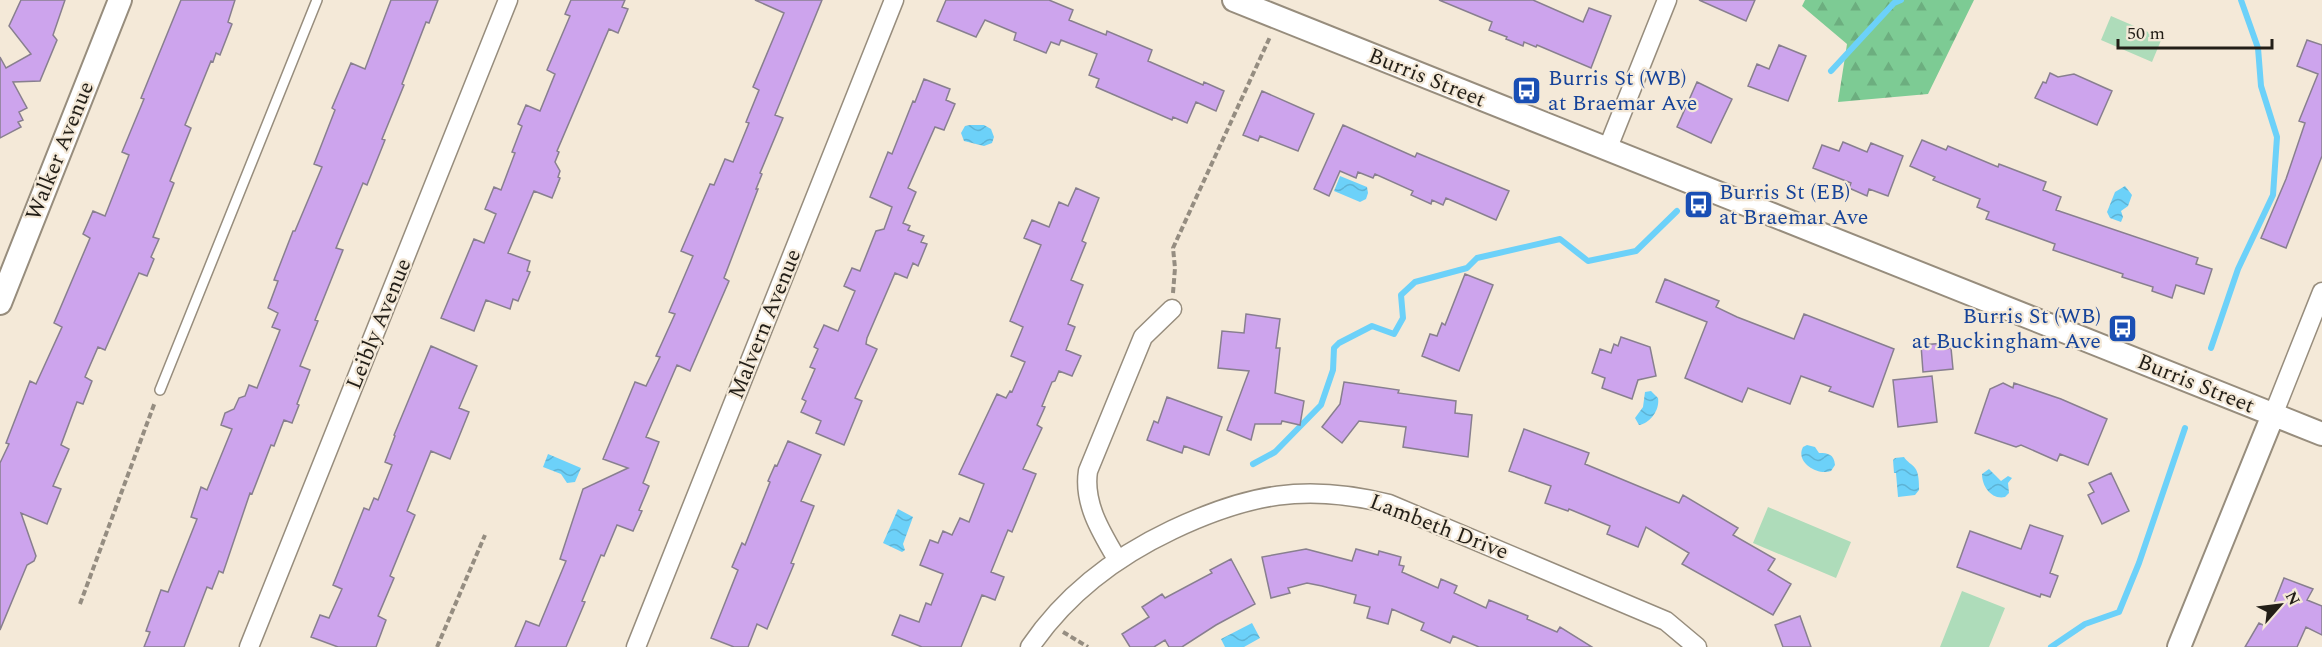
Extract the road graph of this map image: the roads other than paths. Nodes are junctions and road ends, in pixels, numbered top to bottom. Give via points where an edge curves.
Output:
1 (120, 0) edge
2 (317, 0) edge
3 (508, 0) edge
4 (894, 0) edge
5 (1234, 0) edge
6 (1667, 0) edge
7 (1607, 150) junction
8 (2322, 292) edge
9 (0, 303) edge
10 (1172, 309) road end
11 (160, 390) road end
12 (2273, 415) junction
13 (2322, 434) edge
14 (1117, 559) junction
15 (249, 647) edge
16 (636, 647) edge
17 (1030, 647) edge
18 (1697, 647) edge
19 (2179, 647) edge

1 - 9 street, Walker Avenue
2 - 11 lane
3 - 15 street, Leibly Avenue
4 - 16 street, Malvern Avenue
5 - 7 street, Burris Street
6 - 7 street
7 - 12 street, Burris Street
8 - 12 street
10 - 14 street via 1143,337 1088,471 1087,492 1092,511
12 - 13 street, Burris Street
12 - 19 street
14 - 17 street, Lambeth Drive via 1058,612
14 - 18 street, Lambeth Drive via 1194,519 1235,503 1293,494 1356,495 1389,504 1666,621

